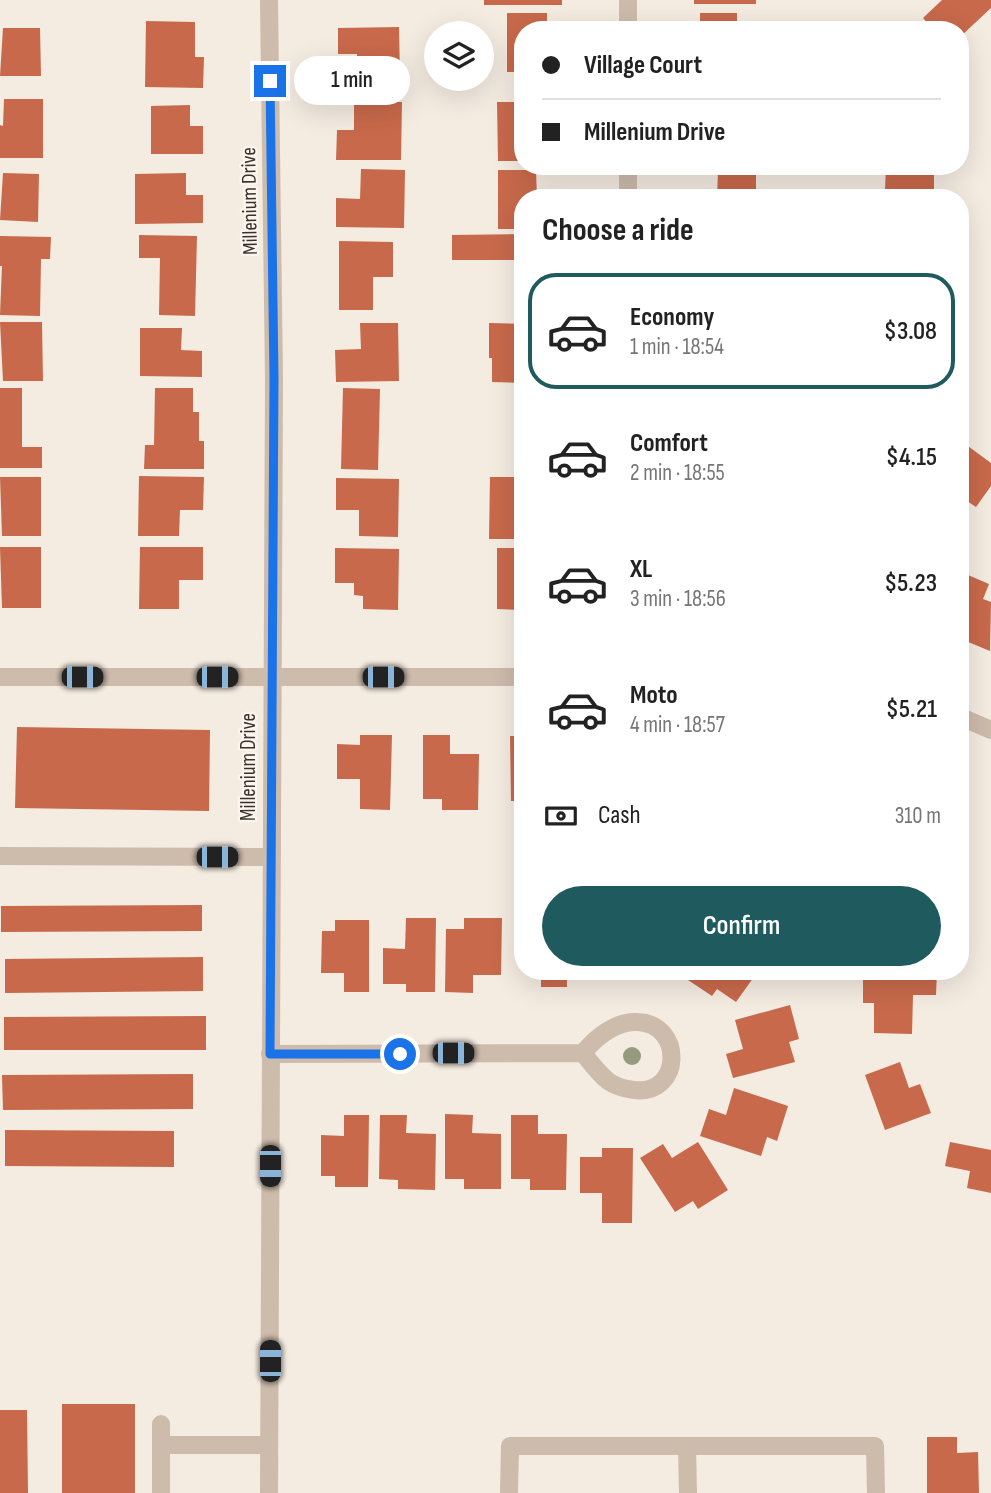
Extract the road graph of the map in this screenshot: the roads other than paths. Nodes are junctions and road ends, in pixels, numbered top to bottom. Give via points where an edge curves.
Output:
1 (269, 0) edge
2 (628, 0) edge
3 (628, 21) edge
4 (0, 677) edge
5 (272, 677) junction
6 (514, 677) edge
7 (969, 720) edge
8 (991, 730) edge
9 (0, 856) edge
10 (271, 858) junction
11 (583, 1053) junction
12 (270, 1054) junction
13 (161, 1424) dead end
14 (161, 1445) junction
15 (269, 1445) junction
16 (687, 1446) junction
17 (161, 1493) edge
18 (269, 1493) edge
19 (509, 1493) edge
20 (688, 1493) edge
21 (876, 1493) edge

1 - 5 street, Millenium Drive
2 - 3 street
4 - 5 street
5 - 6 street
5 - 10 street, Millenium Drive
7 - 8 street
9 - 10 street
10 - 12 street, Millenium Drive
11 - 11 street via 619,1024 647,1022 666,1037 672,1054 658,1087 640,1091 610,1083
11 - 12 street
12 - 15 street, Millenium Drive
13 - 14 street
14 - 15 street
14 - 17 street
15 - 18 street, Millenium Drive
16 - 19 street via 510,1446
16 - 20 street
16 - 21 street via 875,1446

